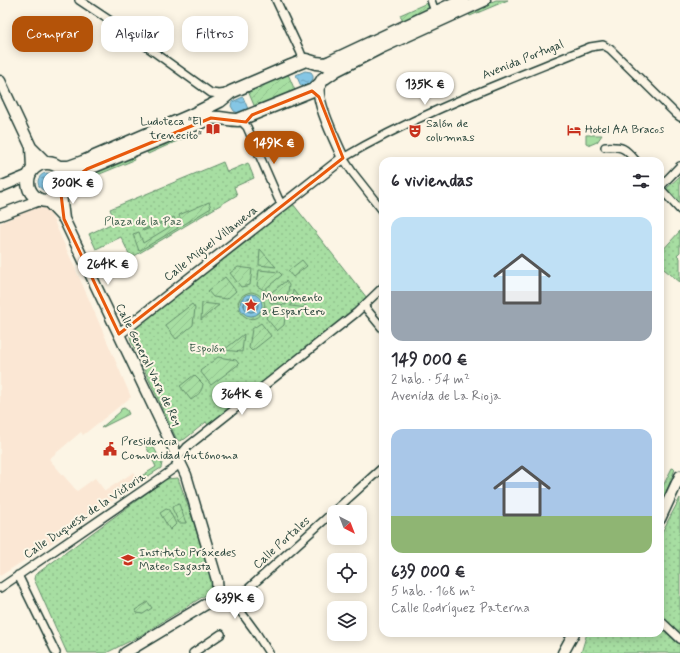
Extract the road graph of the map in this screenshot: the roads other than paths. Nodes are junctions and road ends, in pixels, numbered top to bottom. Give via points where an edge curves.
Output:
1 (79, 0) edge
2 (276, 0) edge
3 (430, 0) edge
4 (462, 0) edge
5 (484, 0) edge
6 (435, 12) junction
7 (312, 62) junction
8 (0, 81) edge
9 (321, 82) junction
10 (314, 94) junction
11 (214, 98) junction
12 (252, 115) junction
13 (680, 117) edge
14 (232, 119) junction
15 (250, 133) junction
16 (31, 147) junction
17 (605, 147) dead end
18 (632, 157) edge
19 (344, 158) junction
20 (46, 162) junction
21 (680, 166) edge
22 (59, 167) junction
23 (30, 172) junction
24 (664, 184) edge
25 (0, 187) edge
26 (63, 189) junction
27 (664, 192) edge
28 (44, 200) junction
29 (282, 205) junction
30 (379, 206) edge
31 (680, 210) edge
32 (0, 215) edge
33 (64, 219) junction
34 (379, 291) edge
35 (364, 306) junction
36 (379, 324) edge
37 (119, 334) junction
38 (178, 458) junction
39 (379, 472) edge
40 (680, 476) edge
41 (664, 510) edge
42 (18, 575) junction
43 (0, 588) edge
44 (218, 590) junction
45 (230, 597) junction
46 (664, 624) edge
47 (221, 634) dead end
48 (572, 637) edge
49 (680, 639) edge
50 (142, 649) edge
51 (56, 653) edge
52 (125, 653) edge
53 (193, 653) edge
54 (270, 653) edge
55 (563, 653) edge

1 - 11 street
2 - 7 street via 302,56
3 - 6 street
4 - 6 main road
5 - 9 main road via 381,47 336,70
6 - 7 main road via 330,62
7 - 9 main road via 321,68
7 - 11 main road via 291,66
8 - 16 main road
9 - 10 main road
10 - 12 main road
10 - 19 main road
11 - 14 main road via 222,114
11 - 22 main road via 190,116 84,162
12 - 14 main road
12 - 15 street via 248,123
13 - 19 street, Avenida Portugal via 610,49 602,45 590,47 475,94
14 - 15 street via 245,125
14 - 26 main road via 210,118 87,169 75,175
15 - 29 street
16 - 20 main road
16 - 23 main road
17 - 18 street via 618,146
19 - 29 main road, Avenida Portugal
19 - 30 street
20 - 22 main road
20 - 23 main road via 36,165
21 - 24 street
22 - 26 main road via 64,174
23 - 25 main road
23 - 28 main road via 27,179 29,190 36,198
26 - 28 main road via 53,200
26 - 33 main road, Calle General Vara de Rey
27 - 31 street
28 - 32 main road
28 - 33 main road, Calle General Vara de Rey
29 - 37 main road, Calle Miguel Villanueva
33 - 37 main road, Calle General Vara de Rey
34 - 35 street, Calle Duquesa de la Victoria
35 - 36 street
35 - 38 street, Calle Duquesa de la Victoria via 187,448
37 - 38 main road, Calle General Vara de Rey
38 - 42 street, Calle Duquesa de la Victoria via 175,468
38 - 44 main road, Calle General Vara de Rey via 186,475 216,572
39 - 45 street, Calle Portales via 239,597
40 - 41 main road
42 - 43 street, Calle Duquesa de la Victoria
42 - 51 street
44 - 45 street
44 - 50 main road via 208,603
45 - 54 street
46 - 49 street
47 - 53 street
48 - 55 main road
50 - 52 main road

